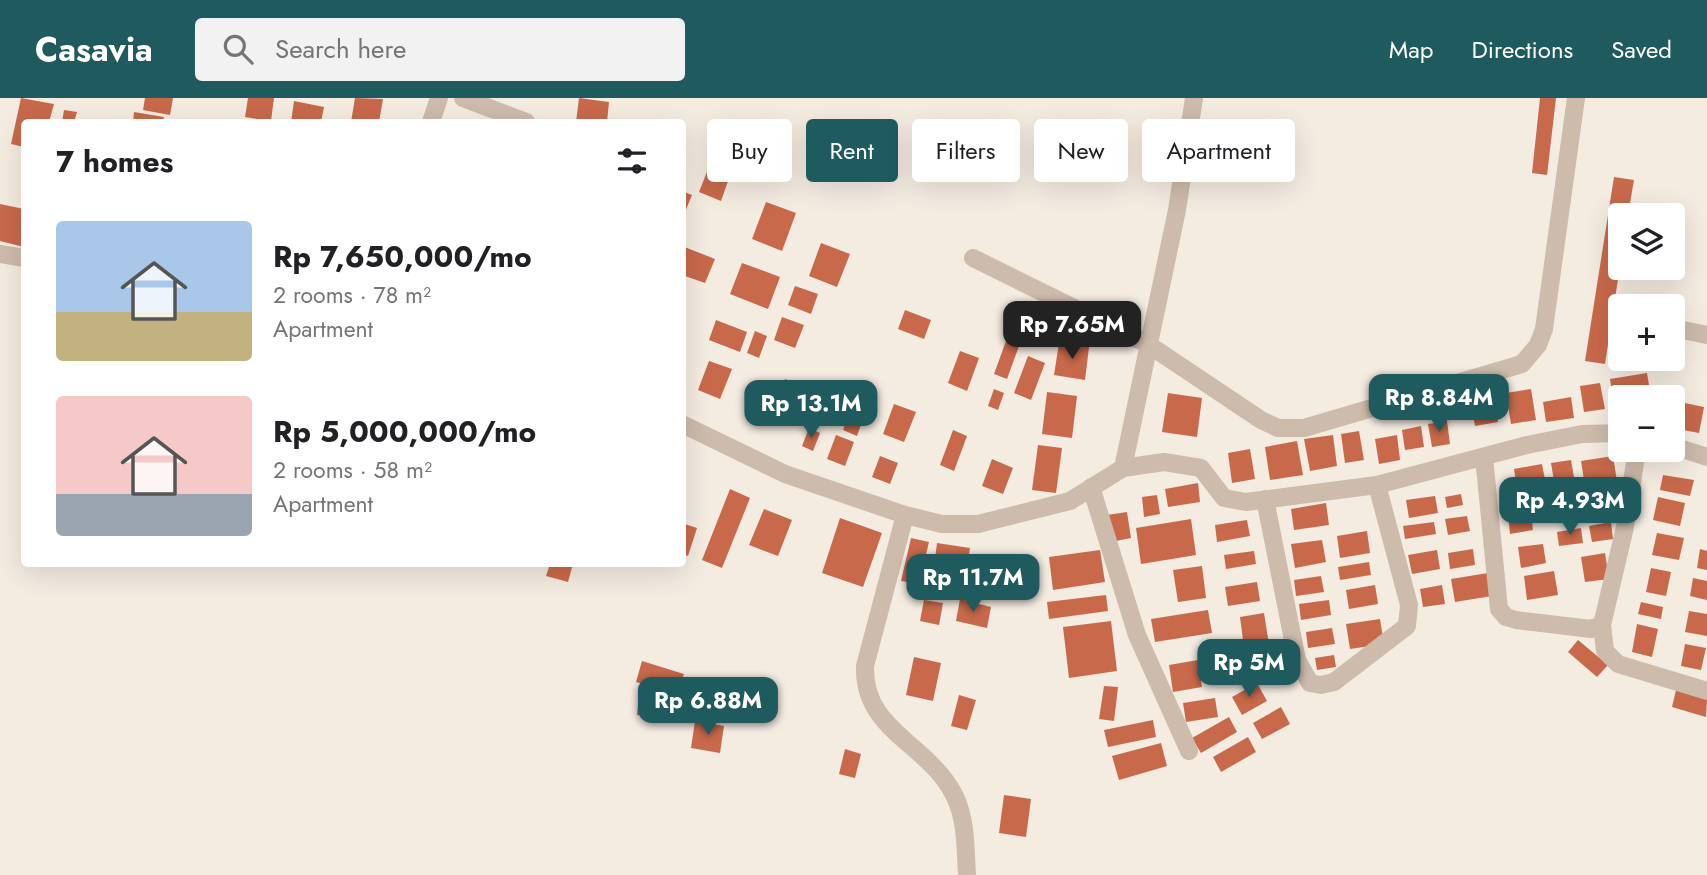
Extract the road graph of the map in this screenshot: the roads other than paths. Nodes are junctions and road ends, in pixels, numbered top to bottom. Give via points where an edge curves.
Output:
1 (439, 98) edge
2 (463, 98) edge
3 (1194, 98) edge
4 (1576, 98) edge
5 (431, 119) edge
6 (518, 119) edge
7 (0, 254) edge
8 (21, 258) edge
9 (973, 258) dead end
10 (1685, 330) edge
11 (1707, 335) edge
12 (1149, 345) junction
13 (686, 426) edge
14 (1608, 433) edge
15 (1685, 450) edge
16 (1484, 457) junction
17 (1707, 457) edge
18 (1635, 462) edge
19 (1123, 468) junction
20 (1377, 485) junction
21 (1091, 487) junction
22 (1265, 499) junction
23 (905, 515) junction
24 (1602, 625) junction
25 (1707, 691) edge
26 (1189, 751) dead end
27 (967, 875) edge

1 - 5 street
2 - 6 street
3 - 12 street
4 - 12 street via 1544,329 1522,364 1291,430 1261,420
7 - 8 street
9 - 12 street
10 - 11 street
12 - 19 street
13 - 23 street via 785,474
14 - 16 street via 1582,434
15 - 17 street
16 - 20 street
16 - 24 street via 1499,610 1516,621 1591,629
18 - 24 street
19 - 21 street
19 - 22 street via 1164,462 1190,464 1205,471 1224,498 1235,502
20 - 22 street
20 - 22 street via 1409,606 1407,626 1334,682 1321,685 1310,683 1297,660
21 - 23 street via 1070,501 978,524 942,524
21 - 26 street via 1137,635
23 - 27 street via 864,685 877,714 936,770 956,798 963,817
24 - 25 street via 1605,651 1611,660

